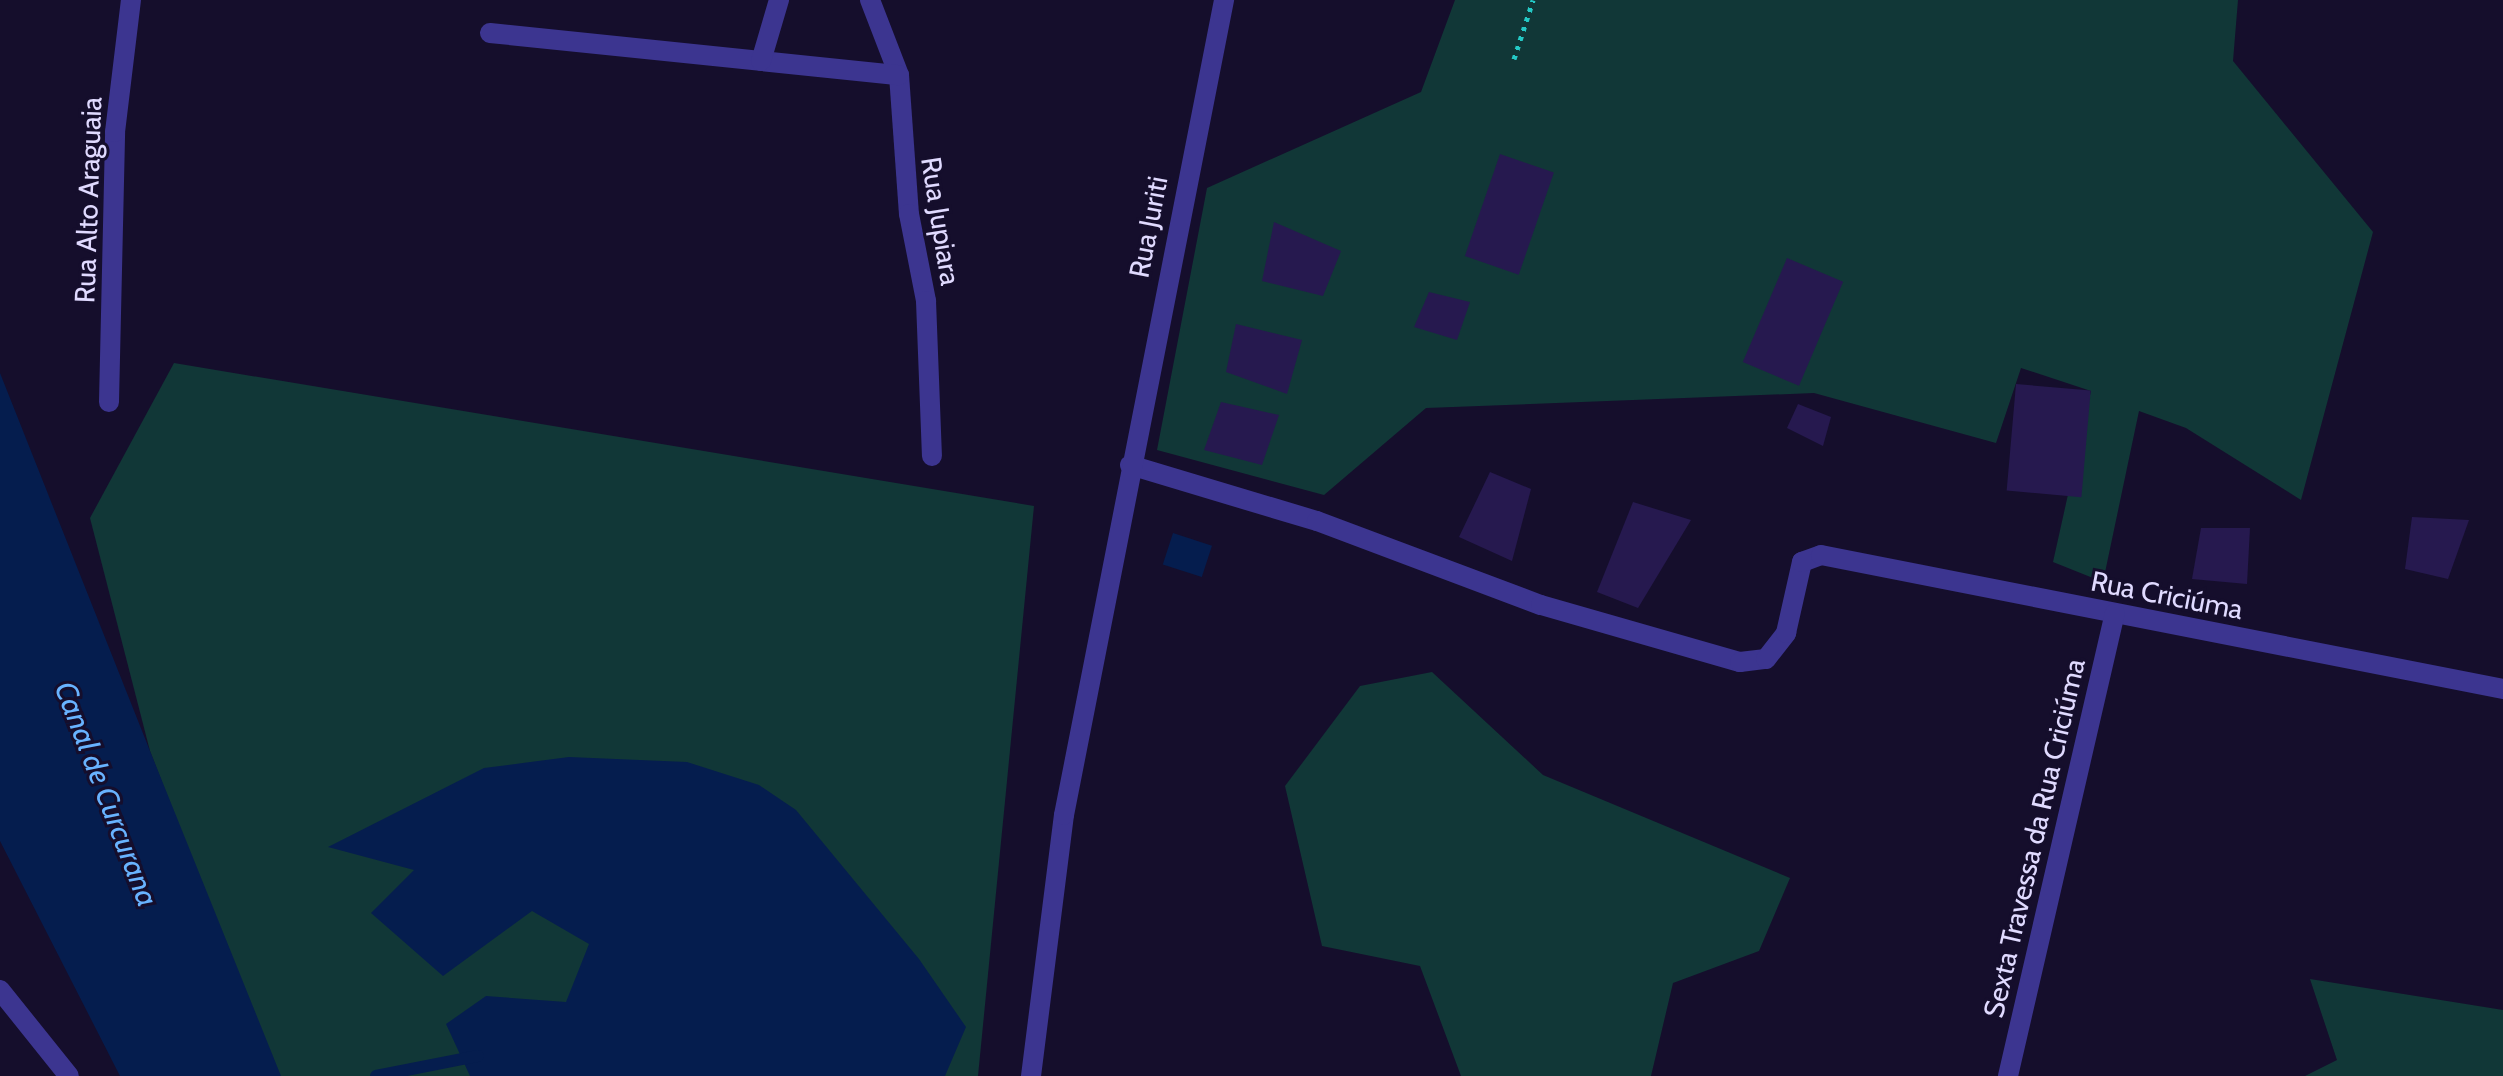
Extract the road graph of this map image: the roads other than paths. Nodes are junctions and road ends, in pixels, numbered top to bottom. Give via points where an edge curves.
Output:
1 (131, 0) edge
2 (779, 0) edge
3 (870, 0) edge
4 (1224, 0) edge
5 (490, 33) dead end
6 (761, 61) junction
7 (899, 75) junction
8 (109, 402) dead end
9 (932, 456) dead end
10 (1130, 465) junction
11 (2115, 613) junction
12 (2503, 689) edge
13 (0, 990) edge
14 (69, 1076) edge
15 (1031, 1076) edge
16 (2008, 1076) edge

1 - 8 street, Rua Alto Araguaia via 115,132
2 - 6 street
3 - 7 street, Rua Jupiara
4 - 10 street, Rua Juriti
5 - 6 street
6 - 7 street
7 - 9 street, Rua Jupiara via 909,214 926,301
10 - 11 street, Rua Criciúma via 1317,521 1541,605 1740,662 1766,659 1786,633 1802,562 1821,555
10 - 15 street, Rua Juriti via 1064,815
11 - 12 street, Rua Criciúma
11 - 16 street, Sexta Travessa da Rua Criciúma
13 - 14 street

